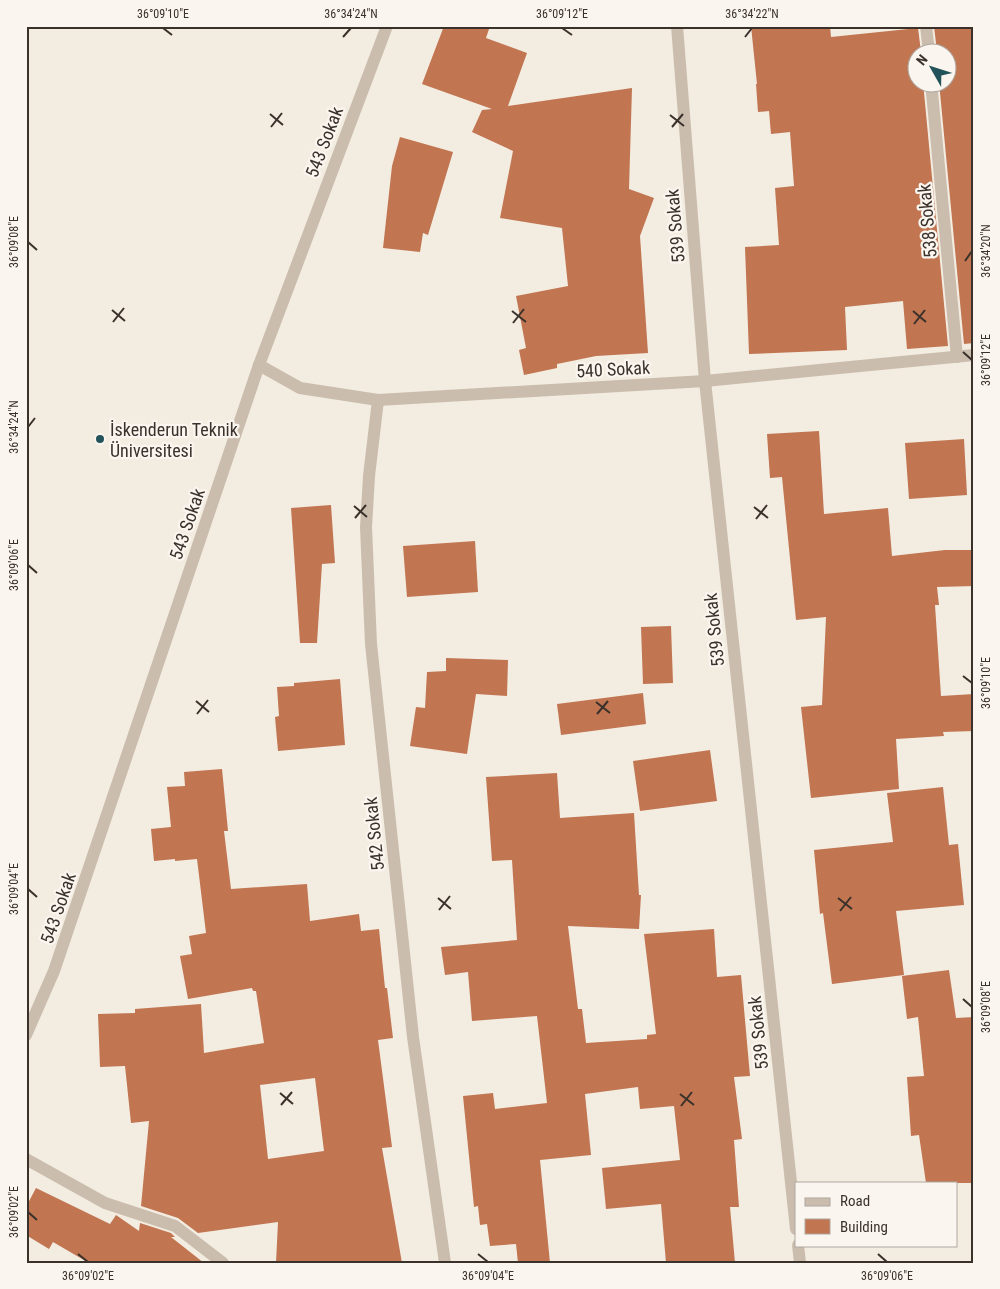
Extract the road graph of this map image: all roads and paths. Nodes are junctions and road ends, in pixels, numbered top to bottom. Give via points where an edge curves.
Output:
1 (387, 26) edge
2 (677, 26) edge
3 (926, 26) edge
4 (927, 42) edge
5 (932, 92) edge
6 (974, 355) edge
7 (957, 357) junction
8 (259, 365) junction
9 (705, 381) junction
10 (378, 400) junction
11 (26, 1034) edge
12 (26, 1159) edge
13 (795, 1220) edge
14 (798, 1246) edge
15 (223, 1263) edge
16 (445, 1263) edge
17 (800, 1263) edge

1 - 8 street, 543 Sokak
2 - 9 street, 539 Sokak
3 - 4 street
5 - 7 street, 538 Sokak
6 - 7 street, 540 Sokak
7 - 9 street, 540 Sokak
8 - 10 street, 540 Sokak via 300,388
8 - 11 street, 543 Sokak via 54,971
9 - 10 street, 540 Sokak
9 - 13 street, 539 Sokak
10 - 16 street, 542 Sokak via 366,527 371,644 413,1037
12 - 15 street via 105,1203 175,1226
14 - 17 street

